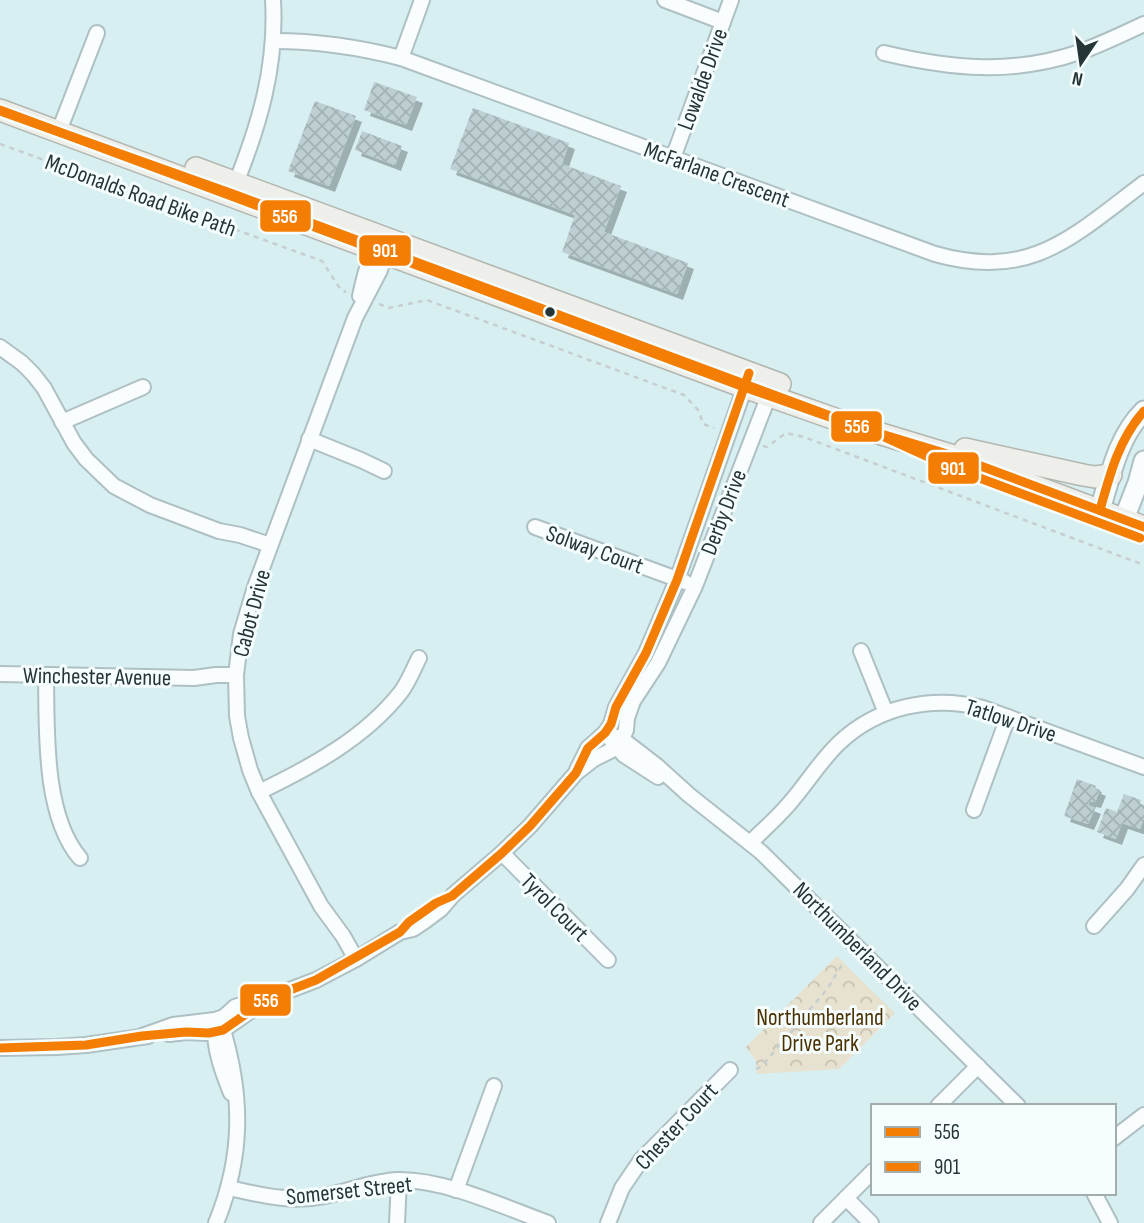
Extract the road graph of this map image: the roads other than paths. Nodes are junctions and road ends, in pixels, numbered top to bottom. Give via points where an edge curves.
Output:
1 (273, 0) edge
2 (422, 0) edge
3 (665, 0) edge
4 (731, 0) edge
5 (723, 22) junction
6 (1144, 24) edge
7 (97, 33) dead end
8 (274, 41) junction
9 (884, 53) dead end
10 (401, 58) junction
11 (0, 98) edge
12 (0, 110) edge
13 (62, 126) junction
14 (673, 158) junction
15 (1144, 183) edge
16 (234, 189) junction
17 (382, 247) junction
18 (0, 347) edge
19 (747, 380) junction
20 (143, 387) dead end
21 (771, 389) junction
22 (1144, 411) edge
23 (62, 422) junction
24 (912, 437) junction
25 (309, 439) junction
26 (954, 456) junction
27 (1144, 461) edge
28 (384, 471) dead end
29 (1111, 475) junction
30 (1100, 510) junction
31 (1134, 523) edge
32 (535, 527) dead end
33 (269, 549) junction
34 (677, 580) junction
35 (695, 586) junction
36 (861, 651) dead end
37 (419, 658) dead end
38 (0, 674) edge
39 (46, 675) junction
40 (236, 679) junction
41 (886, 713) junction
42 (1008, 717) junction
43 (605, 733) junction
44 (619, 743) junction
45 (1144, 767) edge
46 (576, 773) junction
47 (260, 792) junction
48 (974, 810) dead end
49 (756, 847) junction
50 (502, 853) junction
51 (80, 858) dead end
52 (1144, 865) edge
53 (1094, 926) dead end
54 (608, 960) dead end
55 (352, 961) junction
56 (218, 1027) junction
57 (0, 1048) edge
58 (978, 1066) junction
59 (730, 1070) dead end
60 (494, 1086) dead end
61 (940, 1104) edge
62 (1016, 1104) edge
63 (1144, 1115) edge
64 (1116, 1137) edge
65 (871, 1173) edge
66 (399, 1180) junction
67 (229, 1188) junction
68 (456, 1190) junction
69 (1095, 1195) edge
70 (846, 1198) junction
71 (216, 1223) edge
72 (397, 1223) edge
73 (548, 1223) edge
74 (608, 1223) edge
75 (821, 1223) edge
76 (871, 1223) edge
77 (1110, 1223) edge

1 - 8 street
2 - 10 street
3 - 5 street
4 - 5 street, Lowalde Drive
5 - 14 street, Lowalde Drive
6 - 9 street via 1060,58 1015,66 940,65
7 - 13 street
8 - 10 street, McFarlane Crescent via 328,43
8 - 16 street via 261,112
10 - 14 street, McFarlane Crescent
11 - 13 main road
12 - 13 main road
13 - 16 main road
14 - 15 street, McFarlane Crescent via 968,262 1023,259 1041,253
16 - 17 main road
17 - 19 main road
17 - 25 street, Cabot Drive via 380,270 355,318
18 - 23 street via 33,374
19 - 21 main road
19 - 34 street, Derby Drive
20 - 23 street
21 - 24 main road via 876,420
21 - 26 main road via 855,426
21 - 35 street, Derby Drive
22 - 29 street via 1128,432
23 - 33 street via 86,459 114,486 150,506
24 - 26 main road
24 - 29 main road via 1083,475
25 - 28 street
25 - 33 street, Cabot Drive
26 - 30 main road
27 - 31 street
29 - 30 street
30 - 31 main road
32 - 34 street, Solway Court
33 - 40 street, Cabot Drive via 246,614
34 - 35 street, Solway Court
34 - 43 street, Derby Drive
35 - 44 street, Derby Drive via 634,701
36 - 41 street
37 - 47 street via 400,692 370,724 321,760
38 - 39 street, Winchester Avenue
39 - 40 street, Winchester Avenue via 194,678 216,683
39 - 51 street via 48,754 56,804 66,838
40 - 47 street, Cabot Drive via 241,738
41 - 42 street, Tatlow Drive via 938,702 970,705
41 - 49 street, Tatlow Drive via 839,743
42 - 45 street, Tatlow Drive
42 - 48 street
43 - 44 street, Northumberland Drive
43 - 46 street, Derby Drive via 588,748
44 - 46 street, Derby Drive
44 - 49 street, Northumberland Drive via 657,766
46 - 50 street, Derby Drive
47 - 55 street, Cabot Drive via 321,906 345,940
49 - 58 street, Northumberland Drive
50 - 54 street, Tyrol Court
50 - 55 street, Derby Drive via 452,896
52 - 53 street
55 - 56 street, Derby Drive via 269,998 235,1007
56 - 57 street, Derby Drive via 76,1046
56 - 67 street via 218,1055 236,1104 237,1149
58 - 61 street
58 - 62 street, Northumberland Drive
59 - 74 street, Chester Court via 641,1160 622,1188
60 - 68 street
63 - 64 street
65 - 70 street
66 - 67 street, Somerset Street via 306,1199
66 - 68 street, Somerset Street
66 - 72 street
67 - 71 street
68 - 73 street, Somerset Street
69 - 77 street
70 - 75 street
70 - 76 street

